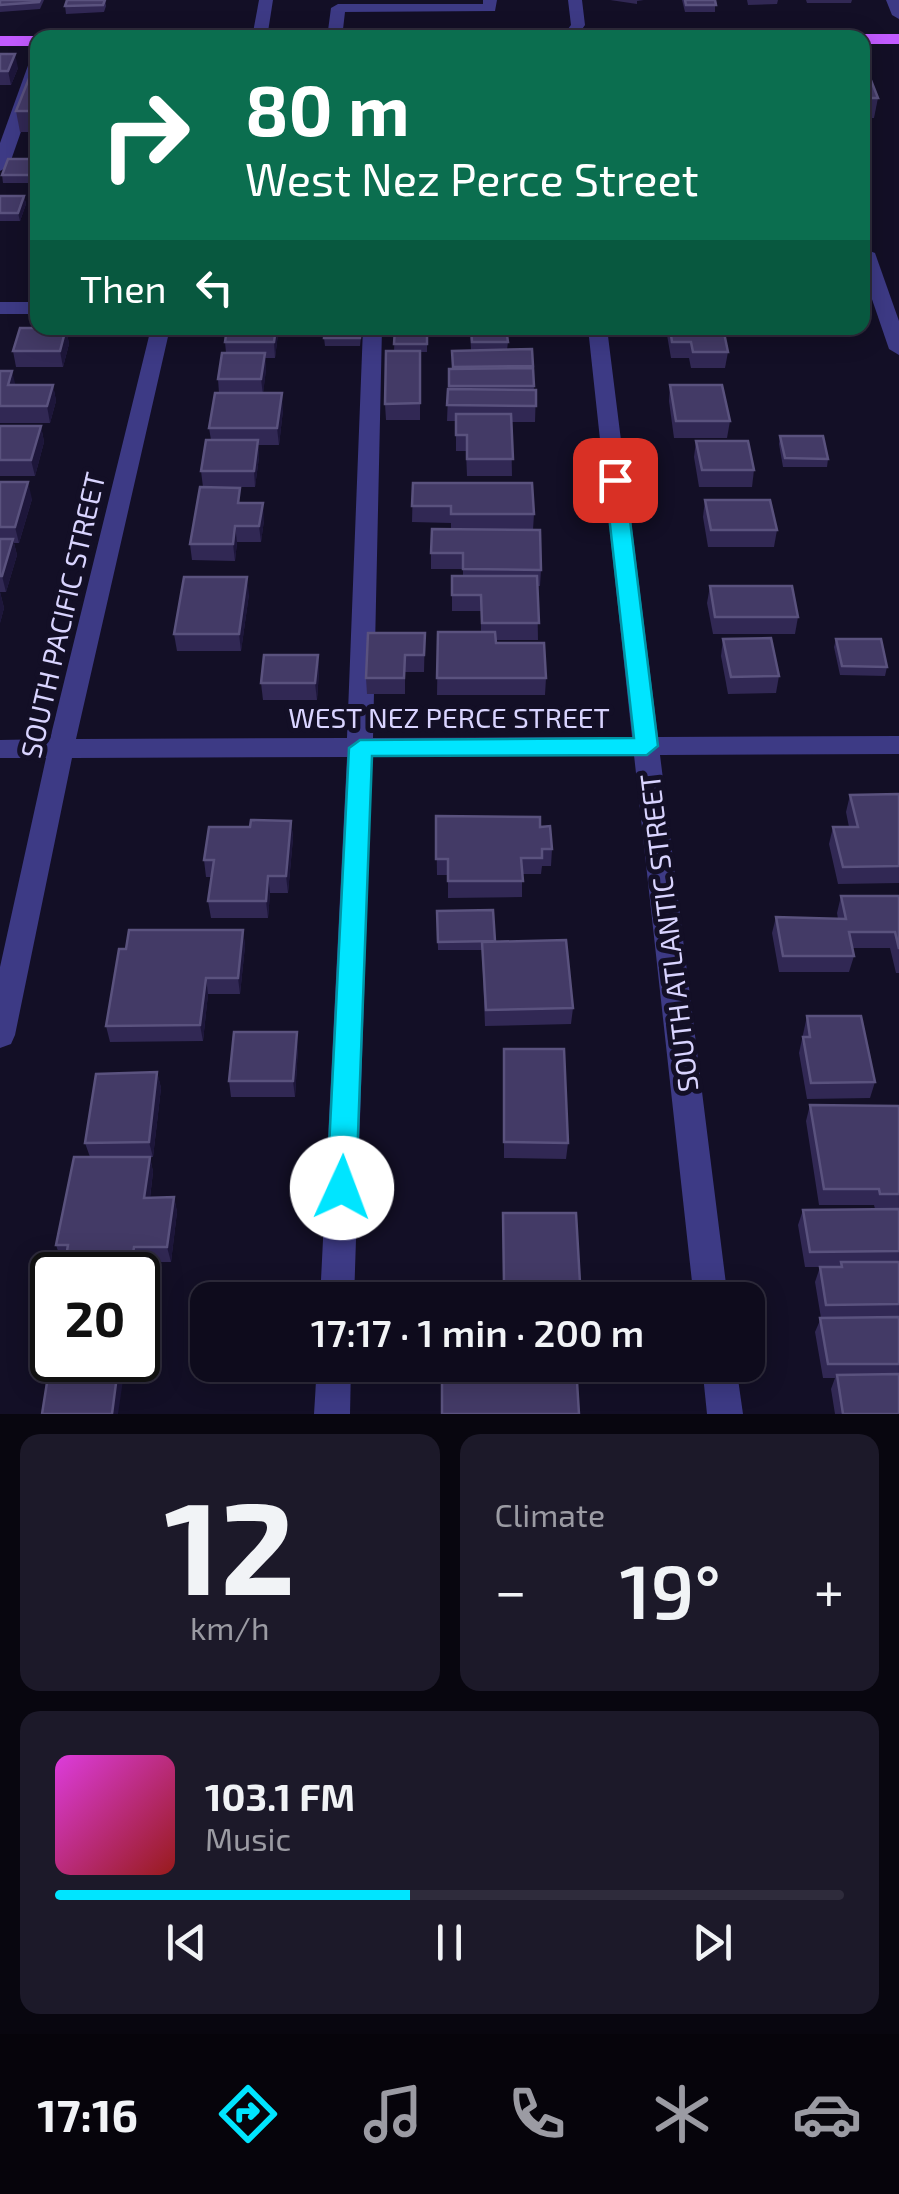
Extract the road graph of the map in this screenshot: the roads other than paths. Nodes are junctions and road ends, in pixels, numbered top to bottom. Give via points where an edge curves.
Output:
1 (266, 0) edge
2 (490, 0) edge
3 (575, 0) edge
4 (892, 0) edge
5 (899, 14) edge
6 (261, 30) edge
7 (335, 30) edge
8 (574, 30) edge
9 (899, 39) edge
10 (870, 40) edge
11 (0, 41) edge
12 (30, 41) edge
13 (30, 82) edge
14 (0, 166) edge
15 (870, 265) edge
16 (0, 308) edge
17 (30, 308) edge
18 (158, 335) edge
19 (372, 335) edge
20 (598, 335) edge
21 (899, 349) edge
22 (899, 745) edge
23 (647, 746) junction
24 (360, 748) junction
25 (0, 749) edge
26 (61, 749) junction
27 (0, 1035) edge
28 (337, 1282) edge
29 (710, 1282) edge
30 (333, 1382) edge
31 (721, 1382) edge
32 (332, 1414) edge
33 (725, 1414) edge

1 - 6 street
2 - 7 street via 490,8 338,8
3 - 8 street
4 - 5 street
9 - 10 main road
11 - 12 main road
13 - 14 street
15 - 21 street
16 - 17 street
18 - 26 street, SOUTH PACIFIC STREET
19 - 24 street
20 - 23 street, SOUTH ATLANTIC STREET
22 - 23 street, WEST NEZ PERCE STREET
23 - 24 street, WEST NEZ PERCE STREET
23 - 29 street, SOUTH ATLANTIC STREET
24 - 26 street, WEST NEZ PERCE STREET
24 - 28 street
25 - 26 street, WEST NEZ PERCE STREET
26 - 27 street, SOUTH PACIFIC STREET
30 - 32 street
31 - 33 street

